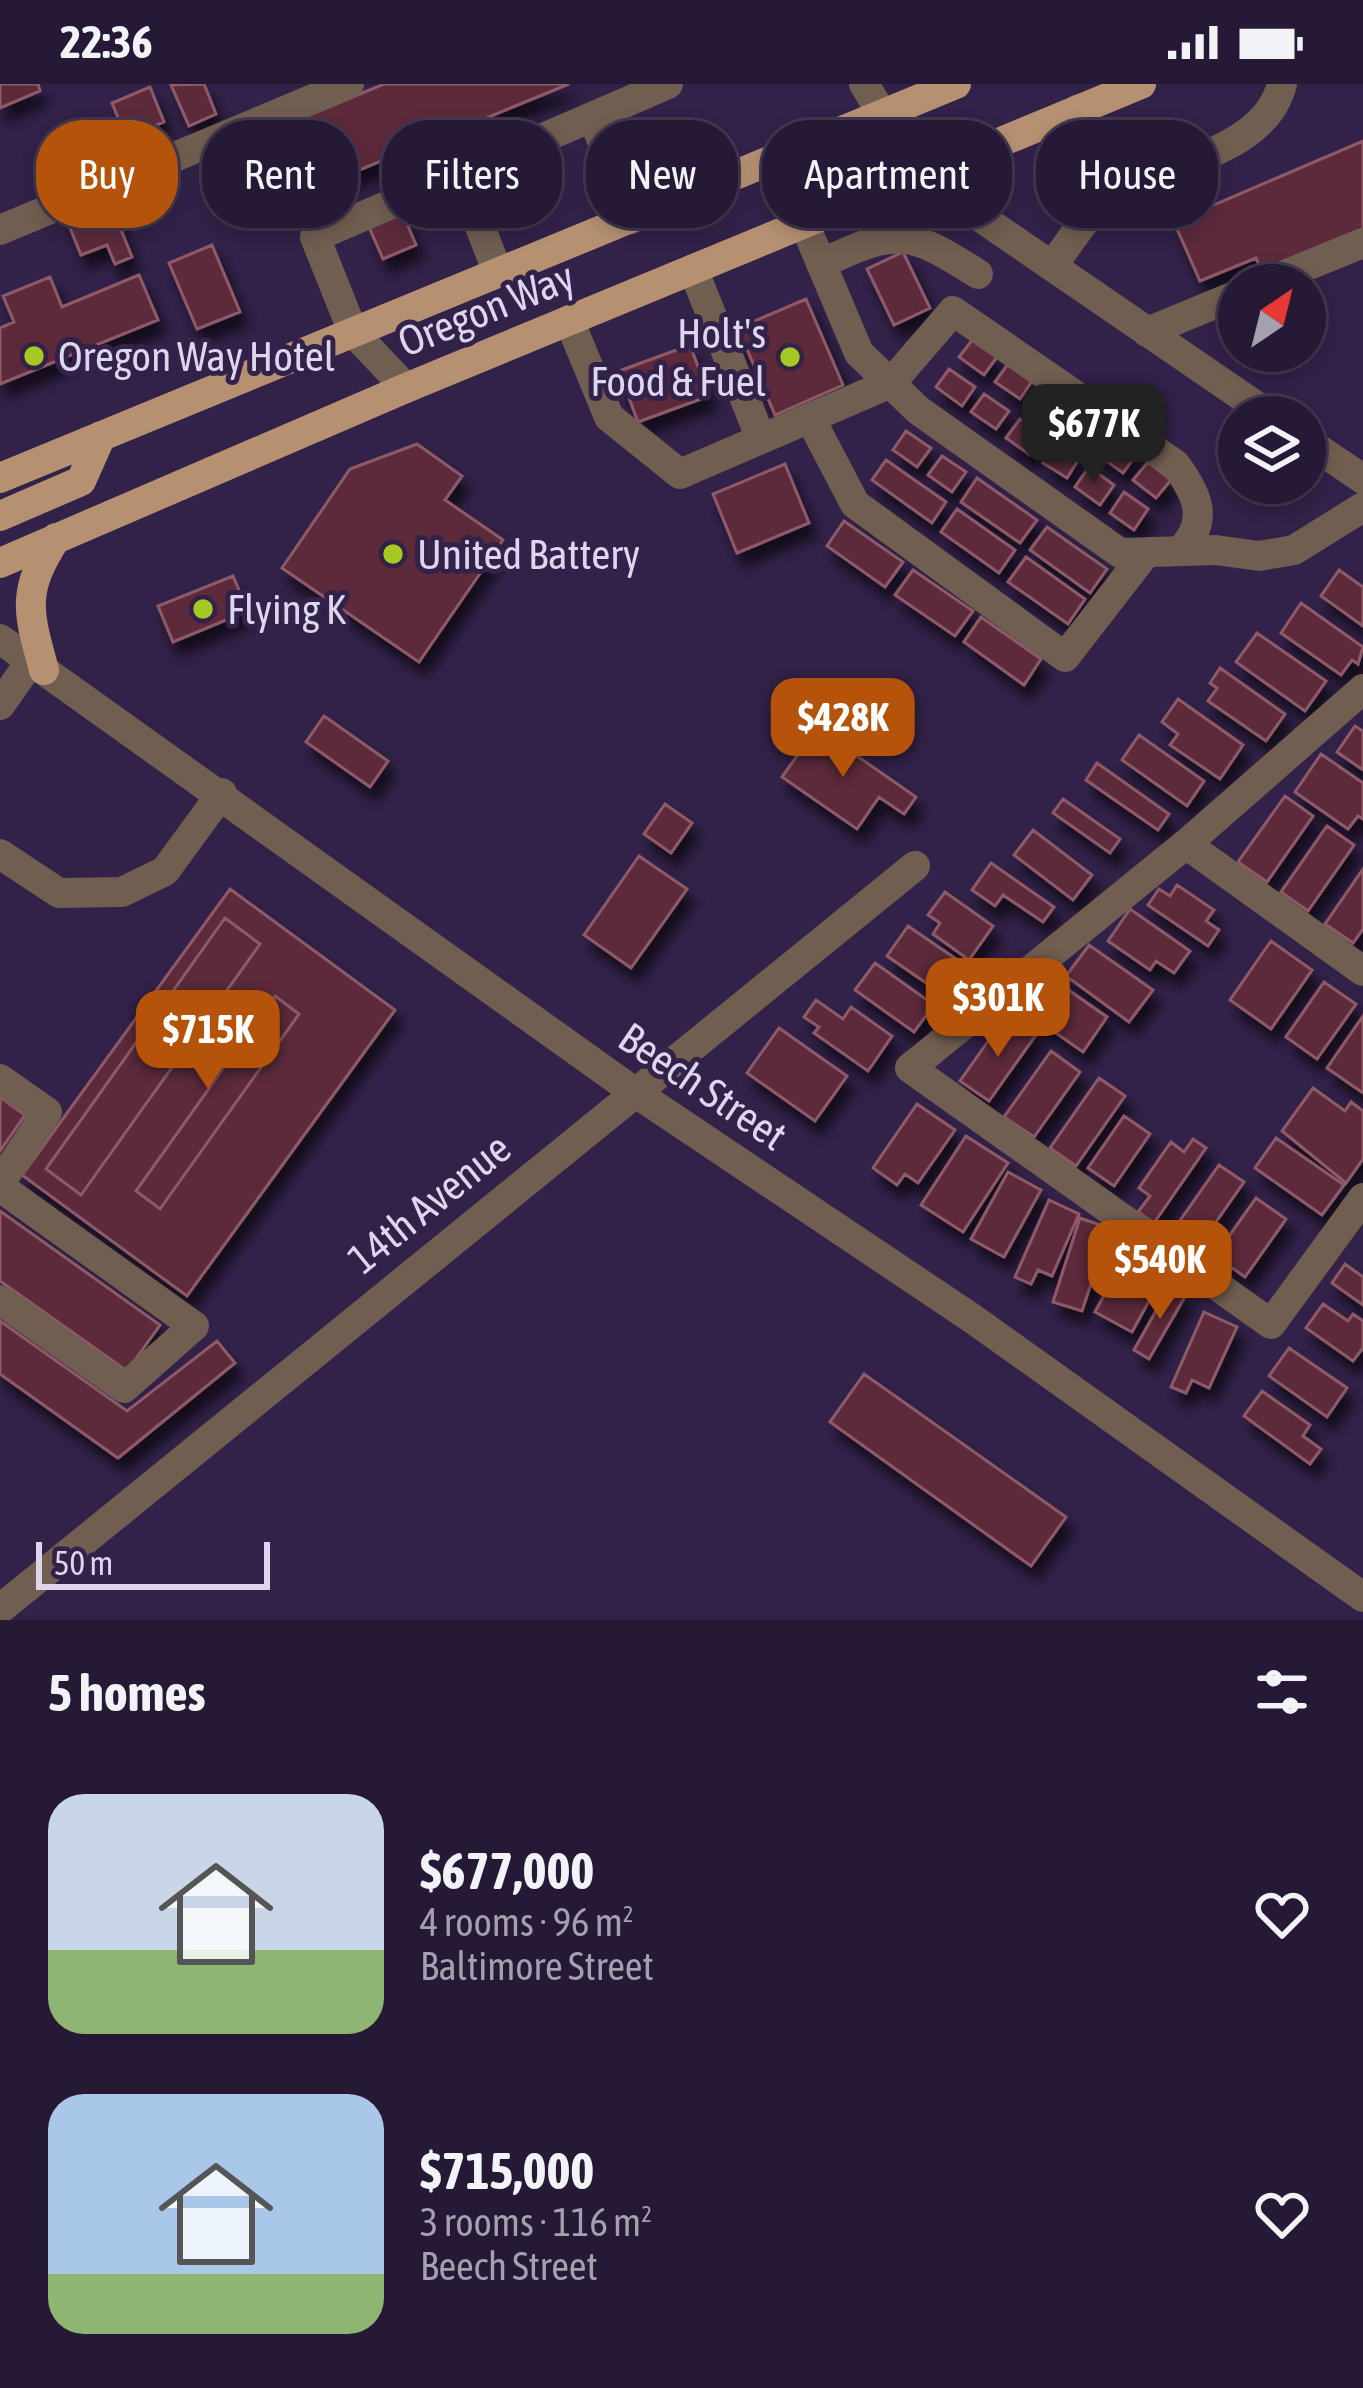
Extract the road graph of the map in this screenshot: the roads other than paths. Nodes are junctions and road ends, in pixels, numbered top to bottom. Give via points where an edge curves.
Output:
1 (350, 84) edge
2 (668, 84) edge
3 (864, 84) edge
4 (956, 84) edge
5 (1141, 84) edge
6 (1282, 84) edge
7 (1079, 109) junction
8 (879, 116) junction
9 (593, 117) junction
10 (594, 120) edge
11 (882, 120) edge
12 (1084, 120) edge
13 (562, 131) edge
14 (1012, 137) edge
15 (1218, 149) edge
16 (738, 175) edge
17 (382, 208) edge
18 (481, 228) edge
19 (609, 228) edge
20 (792, 228) edge
21 (806, 228) edge
22 (997, 228) edge
23 (1083, 228) edge
24 (0, 230) edge
25 (1006, 234) junction
26 (1363, 242) edge
27 (821, 264) junction
28 (1310, 264) edge
29 (1052, 266) junction
30 (693, 269) junction
31 (498, 273) junction
32 (978, 274) junction
33 (1218, 303) edge
34 (953, 311) junction
35 (569, 320) junction
36 (353, 332) junction
37 (1147, 332) junction
38 (890, 383) junction
39 (406, 388) junction
40 (1241, 396) edge
41 (810, 418) junction
42 (101, 436) junction
43 (761, 439) junction
44 (1326, 454) edge
45 (0, 478) edge
46 (1363, 479) edge
47 (1363, 507) edge
48 (0, 516) edge
49 (56, 538) junction
50 (1180, 551) junction
51 (1144, 555) junction
52 (0, 562) edge
53 (0, 639) edge
54 (38, 666) junction
55 (1363, 688) edge
56 (0, 705) edge
57 (222, 793) junction
58 (1186, 844) junction
59 (0, 854) edge
60 (915, 866) dead end
61 (1363, 971) edge
62 (0, 1078) edge
63 (633, 1090) junction
64 (0, 1185) edge
65 (1363, 1198) edge
66 (0, 1300) edge
67 (1363, 1597) edge
68 (0, 1609) edge

1 - 24 street
2 - 9 street
3 - 8 street
4 - 8 main road, Oregon Way
5 - 7 main road, Oregon Way
6 - 15 street via 1277,106
7 - 12 street
7 - 14 main road, Oregon Way
8 - 11 street
8 - 16 main road, Oregon Way
9 - 10 street
9 - 13 street
17 - 36 street via 315,237
18 - 31 street
19 - 31 main road, Oregon Way
20 - 30 main road, Oregon Way
21 - 27 street
22 - 25 street
23 - 29 street
25 - 29 street
25 - 32 street
26 - 28 street
27 - 32 street via 901,235
27 - 38 street via 859,353
29 - 37 street
30 - 35 main road, Oregon Way
30 - 43 street
31 - 36 main road, Oregon Way
32 - 34 street
33 - 37 street
34 - 38 street
34 - 50 street via 1175,464 1201,515 1196,536
35 - 39 main road, Oregon Way
35 - 43 street via 609,417 680,474
36 - 39 street
36 - 42 main road, Oregon Way
37 - 40 street
38 - 41 street
38 - 51 street via 1120,553
39 - 49 main road, Oregon Way
41 - 43 street
41 - 51 street via 855,504 1064,657
42 - 45 main road, Oregon Way
42 - 48 main road via 81,481
44 - 46 street
47 - 50 street via 1294,550
49 - 52 main road, Oregon Way
49 - 54 main road via 34,572 27,608
50 - 51 street
53 - 54 street, Beech Street
54 - 56 street
54 - 57 street, Beech Street
55 - 58 street
57 - 59 street via 165,871 122,892 58,893
57 - 63 street, Beech Street
58 - 61 street
58 - 65 street via 910,1068 1271,1324
60 - 63 street, 14th Avenue
62 - 64 street via 47,1112
63 - 67 street, Beech Street
63 - 68 street, 14th Avenue
64 - 66 street via 194,1326 124,1388

